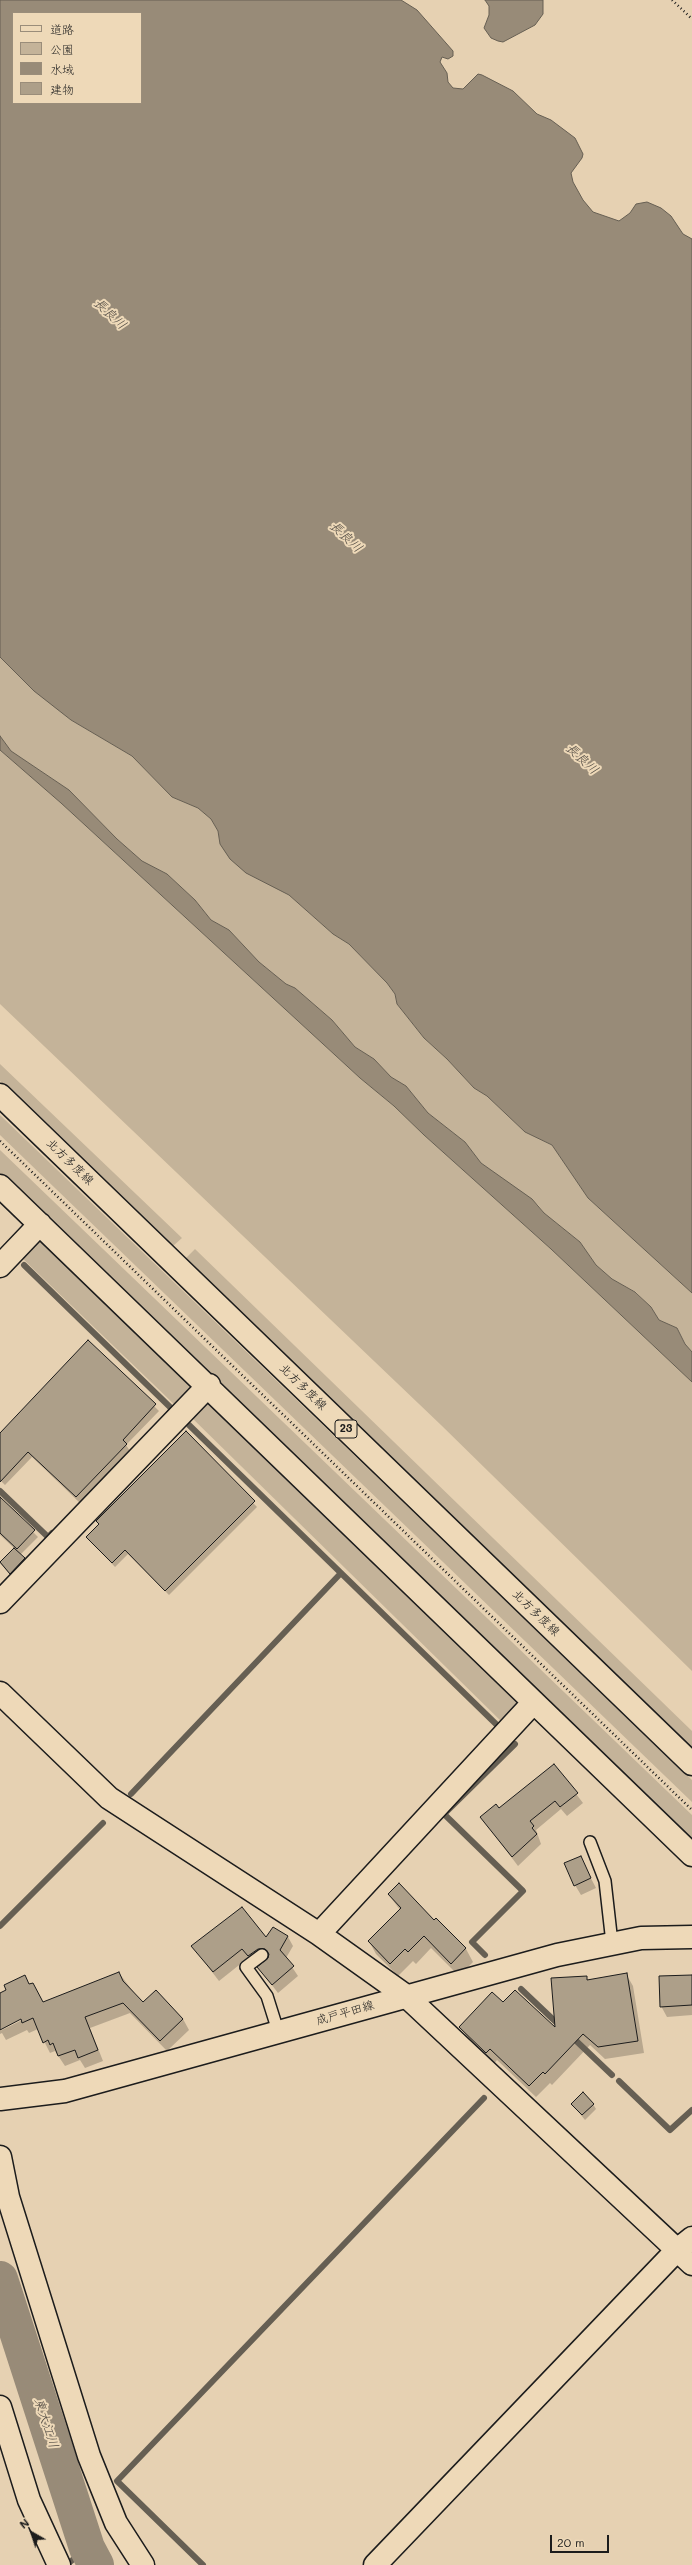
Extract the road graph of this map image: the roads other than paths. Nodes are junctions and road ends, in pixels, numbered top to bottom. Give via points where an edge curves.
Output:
1 (0, 1095) edge
2 (0, 1186) edge
3 (40, 1224) junction
4 (0, 1266) edge
5 (209, 1385) junction
6 (0, 1602) edge
7 (0, 1692) edge
8 (533, 1703) junction
9 (692, 1764) edge
10 (590, 1842) dead end
11 (692, 1855) edge
12 (319, 1934) junction
13 (692, 1937) edge
14 (612, 1943) junction
15 (262, 1955) dead end
16 (406, 1996) junction
17 (278, 2031) junction
18 (0, 2099) edge
19 (0, 2157) edge
20 (687, 2251) edge
21 (0, 2407) edge
22 (59, 2565) edge
23 (143, 2565) edge
24 (375, 2565) edge

1 - 9 street, 北方多度線 / 23
2 - 3 street
3 - 4 street
3 - 5 street
5 - 6 street
5 - 8 street
7 - 12 street via 109,1798
8 - 11 street
8 - 12 street
10 - 14 lane via 605,1881
12 - 16 street
13 - 14 street, 成戸平田線 via 641,1938
14 - 16 street, 成戸平田線
15 - 17 lane via 246,1967 267,1996
16 - 17 street, 成戸平田線
16 - 20 street
17 - 18 street, 成戸平田線 via 65,2091
19 - 23 street via 8,2197 89,2456 116,2523
20 - 24 street
21 - 22 street via 30,2500

